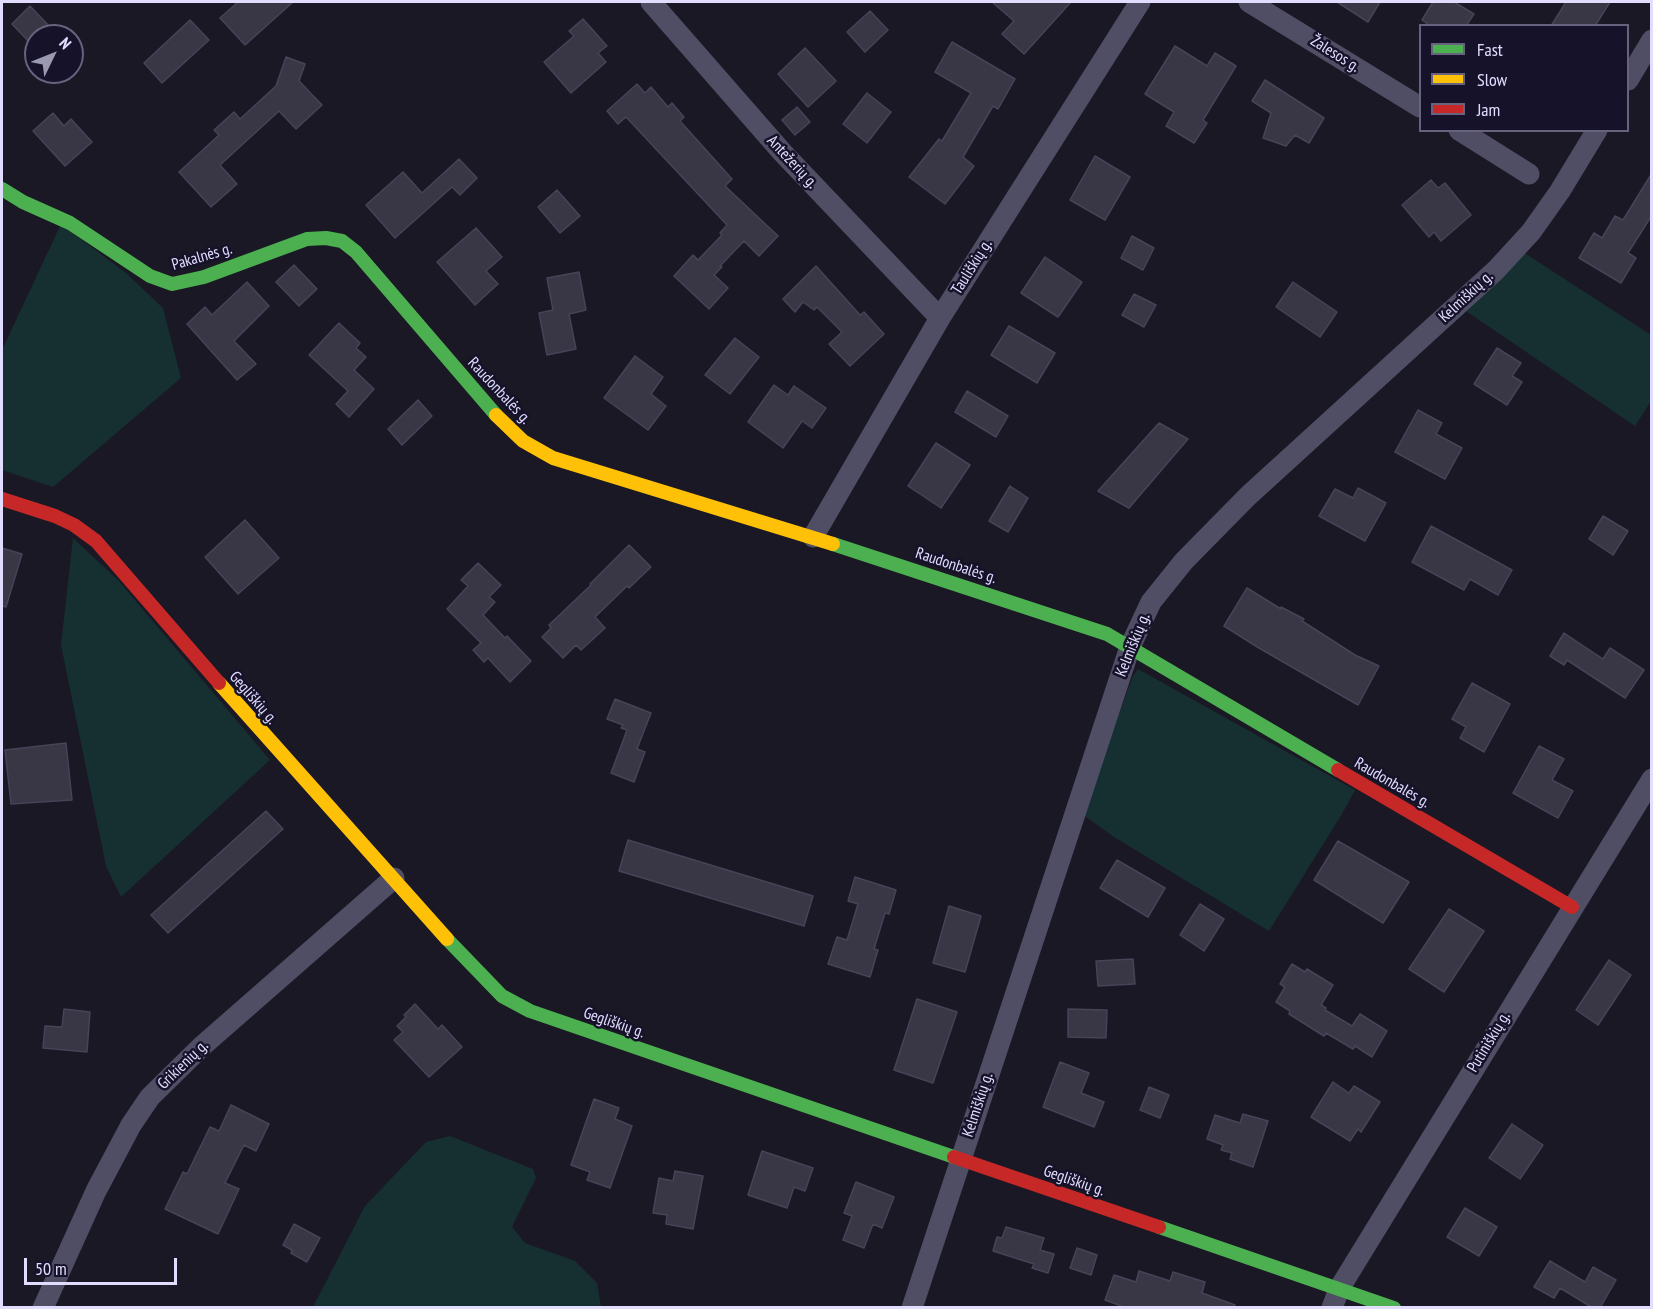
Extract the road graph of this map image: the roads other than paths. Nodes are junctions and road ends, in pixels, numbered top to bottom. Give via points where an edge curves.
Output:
1 (651, 2) edge
2 (1140, 2) edge
3 (1248, 2) edge
4 (1652, 40) edge
5 (1629, 78) edge
6 (1419, 106) edge
7 (1462, 132) edge
8 (1596, 132) edge
9 (1529, 174) dead end
10 (2, 189) edge
11 (356, 252) joint
12 (940, 318) junction
13 (2, 499) edge
14 (813, 537) junction
15 (1130, 647) junction
16 (1652, 779) edge
17 (394, 878) junction
18 (1572, 907) junction
19 (960, 1159) junction
20 (1336, 1298) edge
21 (43, 1308) edge
22 (912, 1308) edge
23 (1394, 1308) edge

1 - 12 street, Antežerių g. via 782,152
2 - 12 street, Tauliškių g.
3 - 6 street, Žalesos g.
4 - 5 street
7 - 9 street
8 - 15 street, Kelmiškių g. via 1531,232 1496,270 1248,496 1184,561 1151,602
10 - 11 street, Pakalnės g. via 70,223 150,276 172,284 204,277 307,239 342,241
11 - 14 street, Raudonbalės g. via 504,424 524,441 553,458
12 - 14 street, Tauliškių g.
13 - 17 street, Gegliškių g. via 55,516 96,541
14 - 15 street, Raudonbalės g. via 1093,628
15 - 18 street, Raudonbalės g.
15 - 19 street, Kelmiškių g.
16 - 18 street, Putiniškių g.
17 - 19 street, Gegliškių g. via 484,980 502,996 531,1011
17 - 21 street, Grikienių g. via 201,1047 150,1097 96,1191
18 - 20 street, Putiniškių g.
19 - 20 street, Gegliškių g.
19 - 22 street, Kelmiškių g.
20 - 23 street, Gegliškių g.

